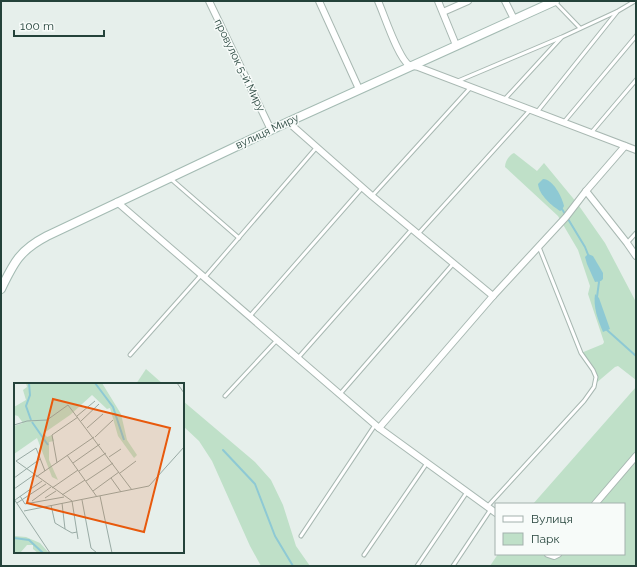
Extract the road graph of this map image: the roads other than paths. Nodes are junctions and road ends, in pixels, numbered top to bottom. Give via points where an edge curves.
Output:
1 (209, 1) edge
2 (319, 1) edge
3 (378, 1) edge
4 (438, 1) edge
5 (468, 1) edge
6 (505, 1) edge
7 (555, 1) edge
8 (635, 1) edge
9 (618, 11) junction
10 (443, 12) junction
11 (514, 19) junction
12 (580, 28) junction
13 (636, 36) edge
14 (562, 37) junction
15 (456, 45) junction
16 (410, 66) junction
17 (636, 80) edge
18 (456, 81) junction
19 (471, 87) junction
20 (359, 89) junction
21 (504, 100) junction
22 (534, 111) junction
23 (288, 122) junction
24 (564, 122) junction
25 (271, 130) junction
26 (590, 133) junction
27 (625, 146) junction
28 (316, 148) junction
29 (636, 150) edge
30 (169, 177) junction
31 (363, 188) junction
32 (586, 191) junction
33 (372, 196) junction
34 (117, 202) junction
35 (412, 229) junction
36 (636, 233) edge
37 (418, 234) junction
38 (239, 238) junction
39 (627, 243) junction
40 (538, 245) junction
41 (636, 256) edge
42 (453, 264) junction
43 (204, 276) junction
44 (1, 289) edge
45 (493, 296) junction
46 (250, 316) junction
47 (277, 340) junction
48 (130, 355) dead end
49 (298, 358) junction
50 (340, 395) junction
51 (225, 396) dead end
52 (377, 426) junction
53 (636, 456) edge
54 (427, 463) junction
55 (466, 492) junction
56 (497, 503) edge
57 (596, 503) edge
58 (491, 510) edge
59 (300, 536) dead end
60 (364, 555) dead end
61 (417, 566) edge
62 (453, 566) edge

1 - 25 street, провулок 5-й Миру
2 - 20 street
3 - 16 street via 399,52
4 - 10 street
5 - 10 street
6 - 11 street
7 - 11 street, вулиця Миру
7 - 12 lane
8 - 9 lane
9 - 12 lane
9 - 22 lane
10 - 15 street
11 - 15 street, вулиця Миру
12 - 14 lane
13 - 24 lane
14 - 18 lane
14 - 21 lane
15 - 16 street, вулиця Миру
16 - 18 street
16 - 20 street, вулиця Миру
17 - 26 lane
18 - 19 street
19 - 21 street
19 - 33 lane
20 - 23 street, вулиця Миру
21 - 22 street
22 - 24 street
22 - 37 lane
23 - 25 street, вулиця Миру
23 - 28 street
24 - 26 street
25 - 30 street, вулиця Миру
26 - 27 street
27 - 29 street
27 - 32 street
28 - 31 street
28 - 38 lane
30 - 34 street, вулиця Миру
30 - 38 lane
31 - 33 street
31 - 46 lane
32 - 39 street
32 - 40 street
33 - 35 street
34 - 43 street
34 - 44 street, вулиця Миру via 33,244 15,261
35 - 37 street
35 - 49 lane
36 - 39 lane
37 - 42 street
38 - 43 lane
39 - 41 street
40 - 45 street
40 - 56 lane via 581,353 594,374 596,384 589,396
42 - 45 street
42 - 50 lane
43 - 46 street
43 - 48 lane
45 - 52 street
46 - 47 street
47 - 49 street
47 - 51 lane
49 - 50 street
50 - 52 street
52 - 54 street
52 - 59 lane
53 - 57 street
54 - 55 street
54 - 60 lane
55 - 58 street
55 - 61 lane
58 - 62 lane

